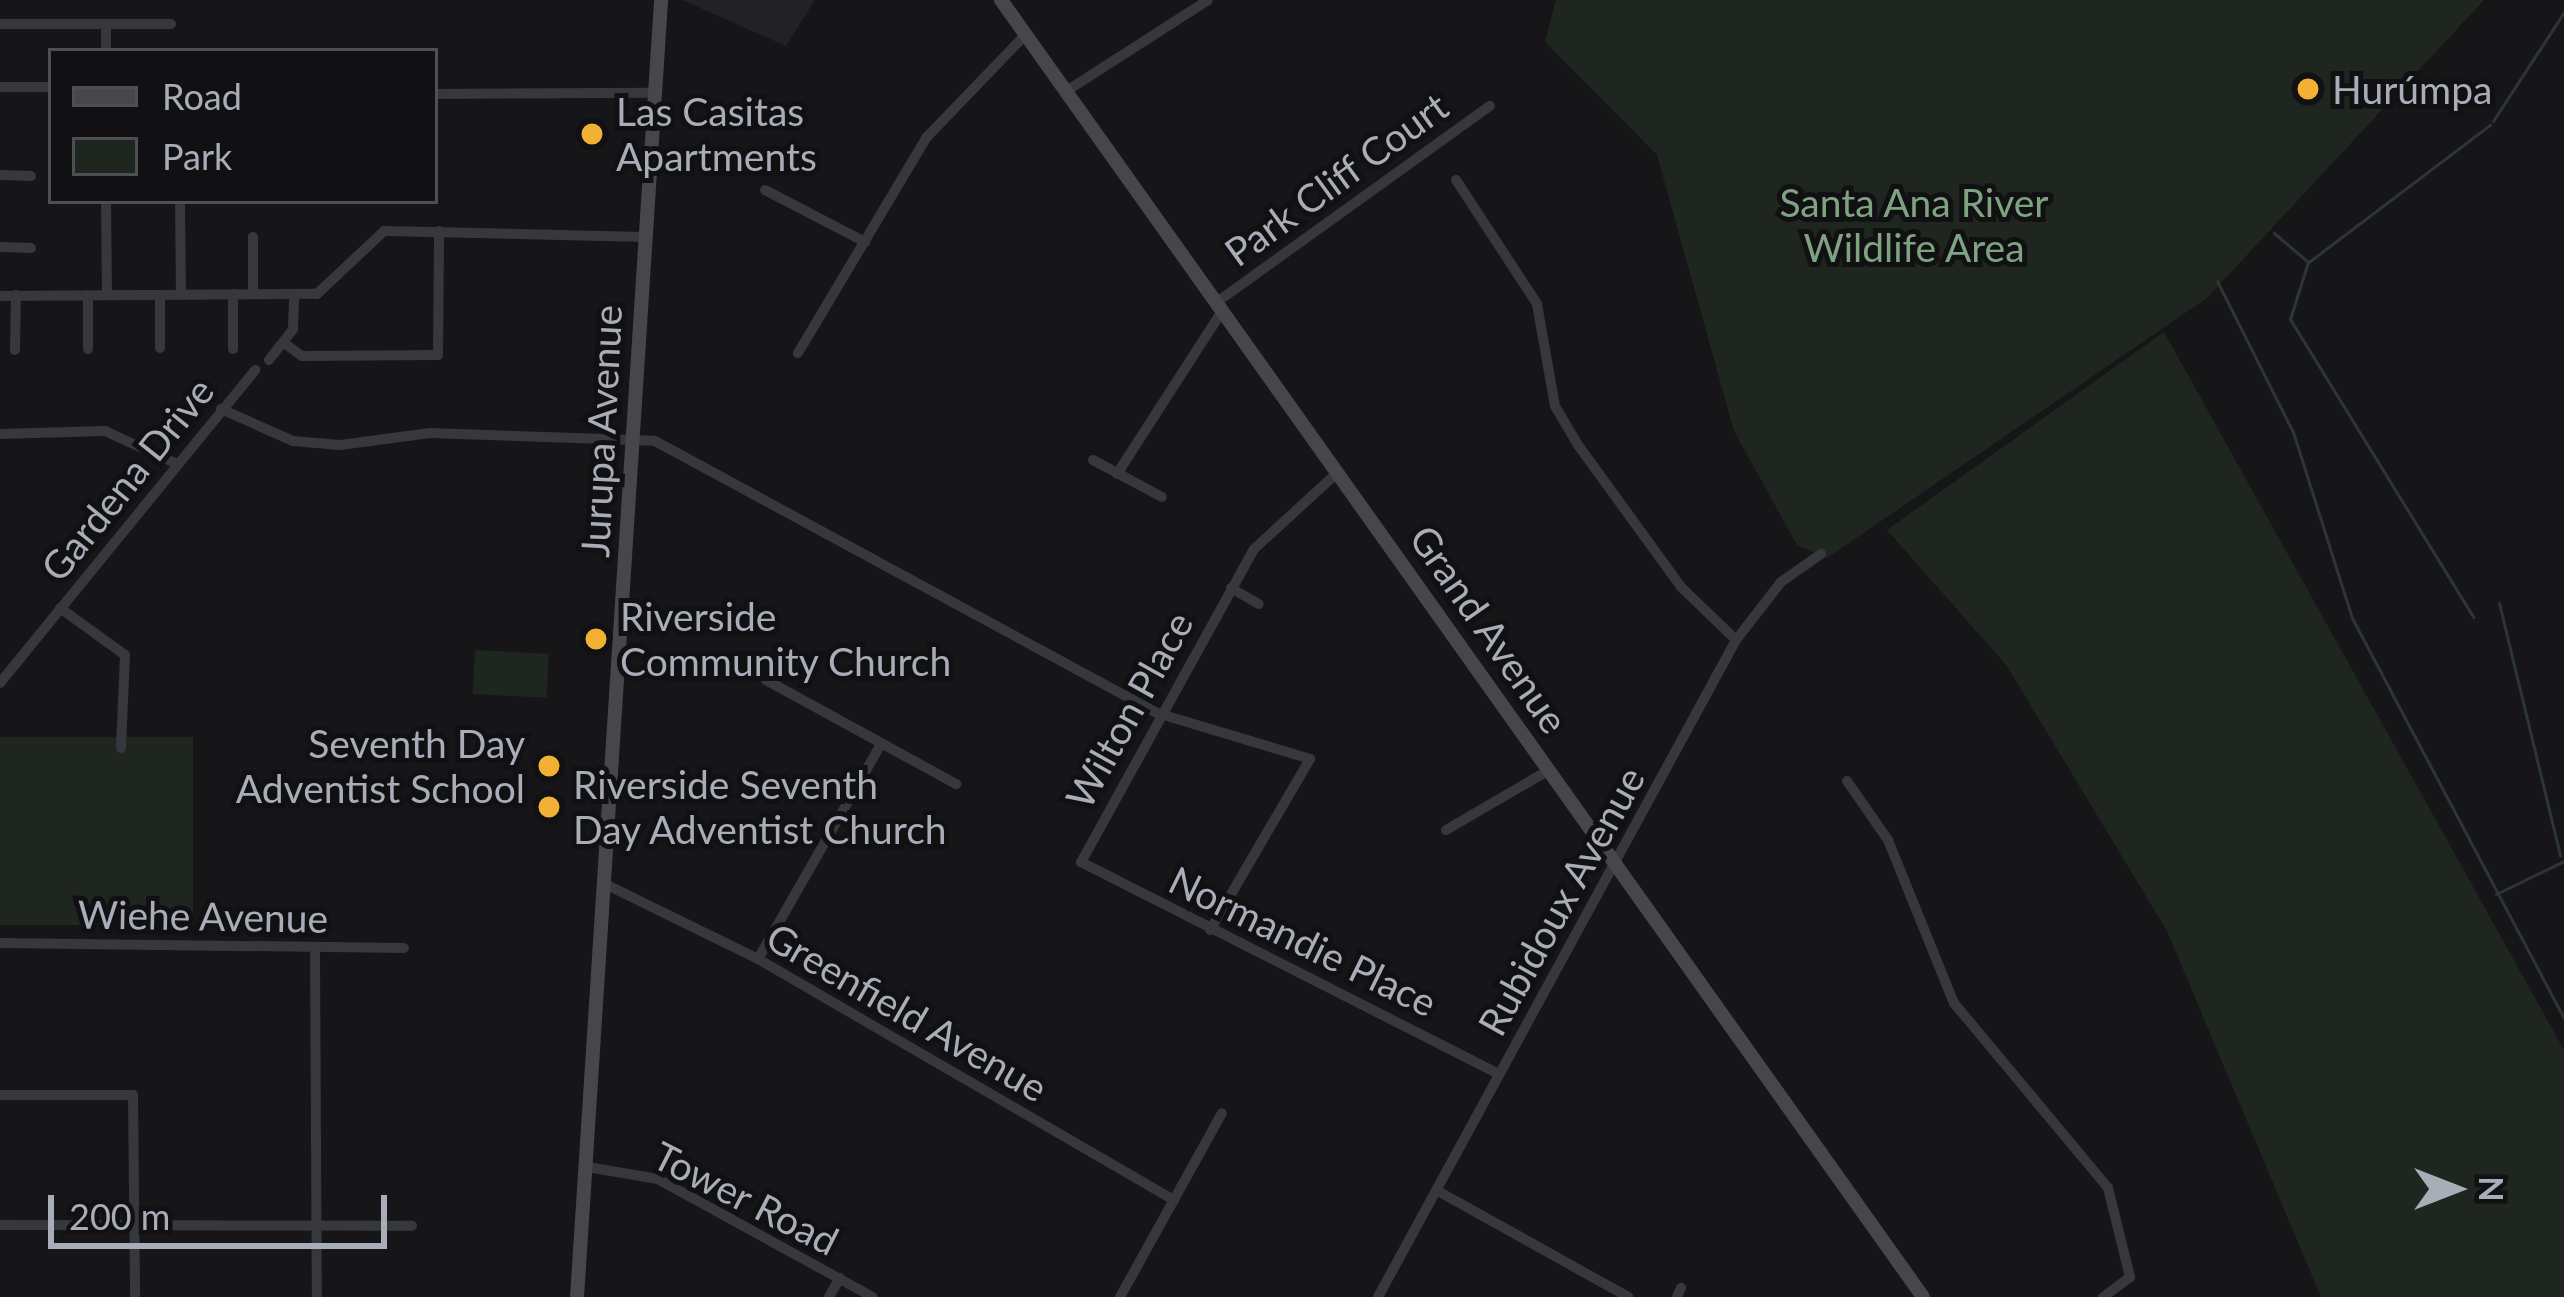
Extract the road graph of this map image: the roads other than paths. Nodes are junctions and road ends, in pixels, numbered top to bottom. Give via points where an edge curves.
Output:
1 (661, 0) edge
2 (1001, 0) edge
3 (1208, 0) edge
4 (1190, 4) edge
5 (0, 24) edge
6 (171, 24) dead end
7 (106, 25) junction
8 (1026, 34) junction
9 (106, 48) edge
10 (0, 87) edge
11 (48, 87) edge
12 (1068, 90) junction
13 (655, 93) junction
14 (438, 94) edge
15 (1490, 106) dead end
16 (0, 175) edge
17 (31, 176) dead end
18 (1456, 180) dead end
19 (765, 190) dead end
20 (106, 204) edge
21 (180, 204) edge
22 (439, 231) junction
23 (253, 237) dead end
24 (645, 237) junction
25 (865, 242) junction
26 (0, 247) edge
27 (31, 248) dead end
28 (233, 294) junction
29 (253, 294) junction
30 (294, 294) junction
31 (88, 295) junction
32 (107, 295) junction
33 (160, 295) junction
34 (181, 295) junction
35 (0, 296) edge
36 (16, 296) junction
37 (1220, 306) junction
38 (284, 343) junction
39 (160, 348) dead end
40 (88, 349) dead end
41 (15, 350) dead end
42 (233, 350) dead end
43 (798, 353) dead end
44 (269, 360) dead end
45 (255, 370) dead end
46 (221, 409) junction
47 (0, 434) edge
48 (634, 435) junction
49 (1093, 460) dead end
50 (175, 463) junction
51 (1337, 473) junction
52 (1118, 474) junction
53 (1162, 497) dead end
54 (1821, 554) dead end
55 (1231, 588) junction
56 (1259, 604) dead end
57 (60, 608) junction
58 (1736, 640) junction
59 (766, 680) dead end
60 (0, 683) edge
61 (1157, 713) junction
62 (881, 744) junction
63 (121, 748) dead end
64 (1549, 770) junction
65 (1847, 781) dead end
66 (956, 784) dead end
67 (1446, 830) dead end
68 (1081, 862) joint
69 (1615, 866) junction
70 (605, 884) junction
71 (1210, 930) junction
72 (0, 944) edge
73 (315, 948) junction
74 (404, 948) dead end
75 (758, 959) junction
76 (1499, 1073) junction
77 (0, 1095) edge
78 (1222, 1113) dead end
79 (587, 1166) junction
80 (1436, 1190) junction
81 (1174, 1200) junction
82 (134, 1224) junction
83 (0, 1226) edge
84 (316, 1226) junction
85 (412, 1226) dead end
86 (840, 1278) junction
87 (135, 1297) edge
88 (317, 1297) edge
89 (577, 1297) edge
90 (829, 1297) edge
91 (873, 1297) edge
92 (1120, 1297) edge
93 (1378, 1297) edge
94 (1628, 1297) edge
95 (1923, 1297) edge
96 (2103, 1297) edge

1 - 13 street, Jurupa Avenue
2 - 8 street, Grand Avenue
3 - 4 street
4 - 12 street
5 - 7 street
6 - 7 street
7 - 9 street
8 - 12 street, Grand Avenue
8 - 25 street via 953,100
10 - 11 street
12 - 37 street, Grand Avenue
13 - 14 street
13 - 24 street, Jurupa Avenue
15 - 37 street, Park Cliff Court
16 - 17 street
18 - 58 street via 1537,304 1555,406 1578,445 1682,587
19 - 25 street
20 - 32 street
21 - 34 street
22 - 24 street
22 - 30 street via 373,234 327,287
22 - 38 street via 437,355 302,356
23 - 29 street
24 - 48 street, Jurupa Avenue
25 - 43 street
26 - 27 street
28 - 29 street
28 - 34 street
28 - 42 street
29 - 30 street
30 - 38 street
31 - 32 street
31 - 36 street
31 - 40 street
32 - 33 street
33 - 34 street
33 - 39 street
35 - 36 street
36 - 41 street
37 - 51 street, Grand Avenue
37 - 52 street
38 - 44 street
45 - 46 street, Gardena Drive
46 - 48 street via 293,441 340,445 430,433
46 - 50 street, Gardena Drive
47 - 50 street via 105,430
48 - 61 street
48 - 70 street, Jurupa Avenue
49 - 52 street
50 - 57 street, Gardena Drive
51 - 55 street, Wilton Place via 1268,535
51 - 64 street, Grand Avenue
52 - 53 street
54 - 58 street, Rubidoux Avenue via 1781,582
55 - 56 street, Wilton Place
55 - 61 street, Wilton Place
57 - 60 street, Gardena Drive
57 - 63 street via 125,655
58 - 69 street, Rubidoux Avenue
59 - 62 street
61 - 68 street, Wilton Place
61 - 71 street via 1310,759
62 - 66 street
62 - 75 street
64 - 67 street
64 - 69 street, Grand Avenue
65 - 96 street via 1888,840 1954,1003 2108,1189 2130,1277
68 - 71 street, Normandie Place
69 - 76 street, Rubidoux Avenue
69 - 95 street, Grand Avenue
70 - 75 street, Greenfield Avenue
70 - 79 street, Jurupa Avenue
71 - 76 street, Normandie Place
72 - 73 street, Wiehe Avenue
73 - 74 street, Wiehe Avenue
73 - 84 street
75 - 81 street, Greenfield Avenue
76 - 80 street, Rubidoux Avenue
77 - 82 street via 133,1095
78 - 81 street
79 - 86 street, Tower Road via 658,1179
79 - 89 street, Jurupa Avenue
80 - 93 street, Rubidoux Avenue
80 - 94 street
81 - 92 street
82 - 83 street
82 - 84 street
82 - 87 street
84 - 85 street
84 - 88 street
86 - 90 street
86 - 91 street, Tower Road

